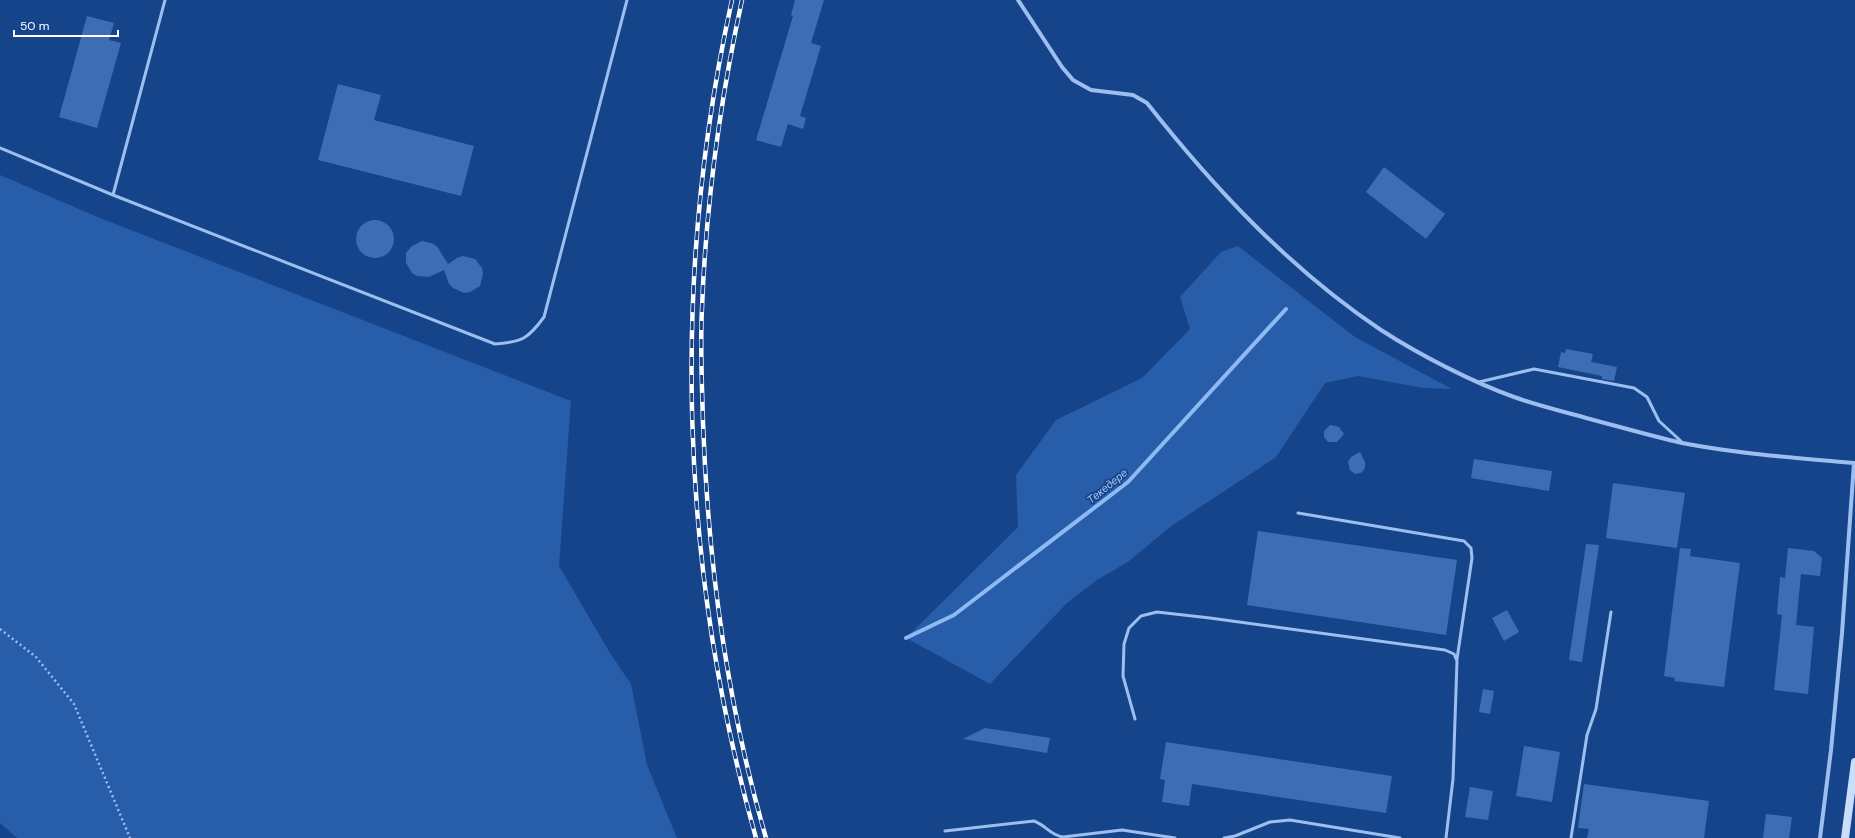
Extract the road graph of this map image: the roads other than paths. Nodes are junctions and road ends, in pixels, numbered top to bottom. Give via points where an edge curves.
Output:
1 (165, 0) edge
2 (627, 0) edge
3 (1018, 0) edge
4 (0, 148) edge
5 (113, 195) junction
6 (1479, 382) junction
7 (1683, 443) junction
8 (1855, 463) edge
9 (1298, 513) dead end
10 (1611, 612) dead end
11 (1457, 661) junction
12 (1135, 719) dead end
13 (1855, 762) edge
14 (945, 831) dead end
15 (1175, 838) edge
16 (1224, 838) edge
17 (1400, 838) edge
18 (1446, 838) edge
19 (1571, 838) edge
20 (1820, 838) edge
21 (1844, 838) edge

1 - 5 lane
2 - 5 lane via 544,317 531,334 515,342 495,344
3 - 6 street via 1073,80 1091,90 1133,95 1147,103 1219,189 1299,267 1382,330
4 - 5 lane
6 - 7 street via 1515,397
6 - 7 lane via 1534,369 1634,388 1647,397 1659,421
7 - 8 street
8 - 20 street via 1841,648
9 - 11 lane via 1464,541 1471,548 1472,558
10 - 19 lane via 1596,709 1587,735
11 - 12 lane via 1454,654 1444,650 1157,612 1141,616 1129,628 1124,644 1123,676
11 - 18 lane via 1453,779
13 - 21 main road
14 - 15 lane via 1034,821 1043,824 1054,836 1122,830
16 - 17 lane via 1270,822 1290,820

